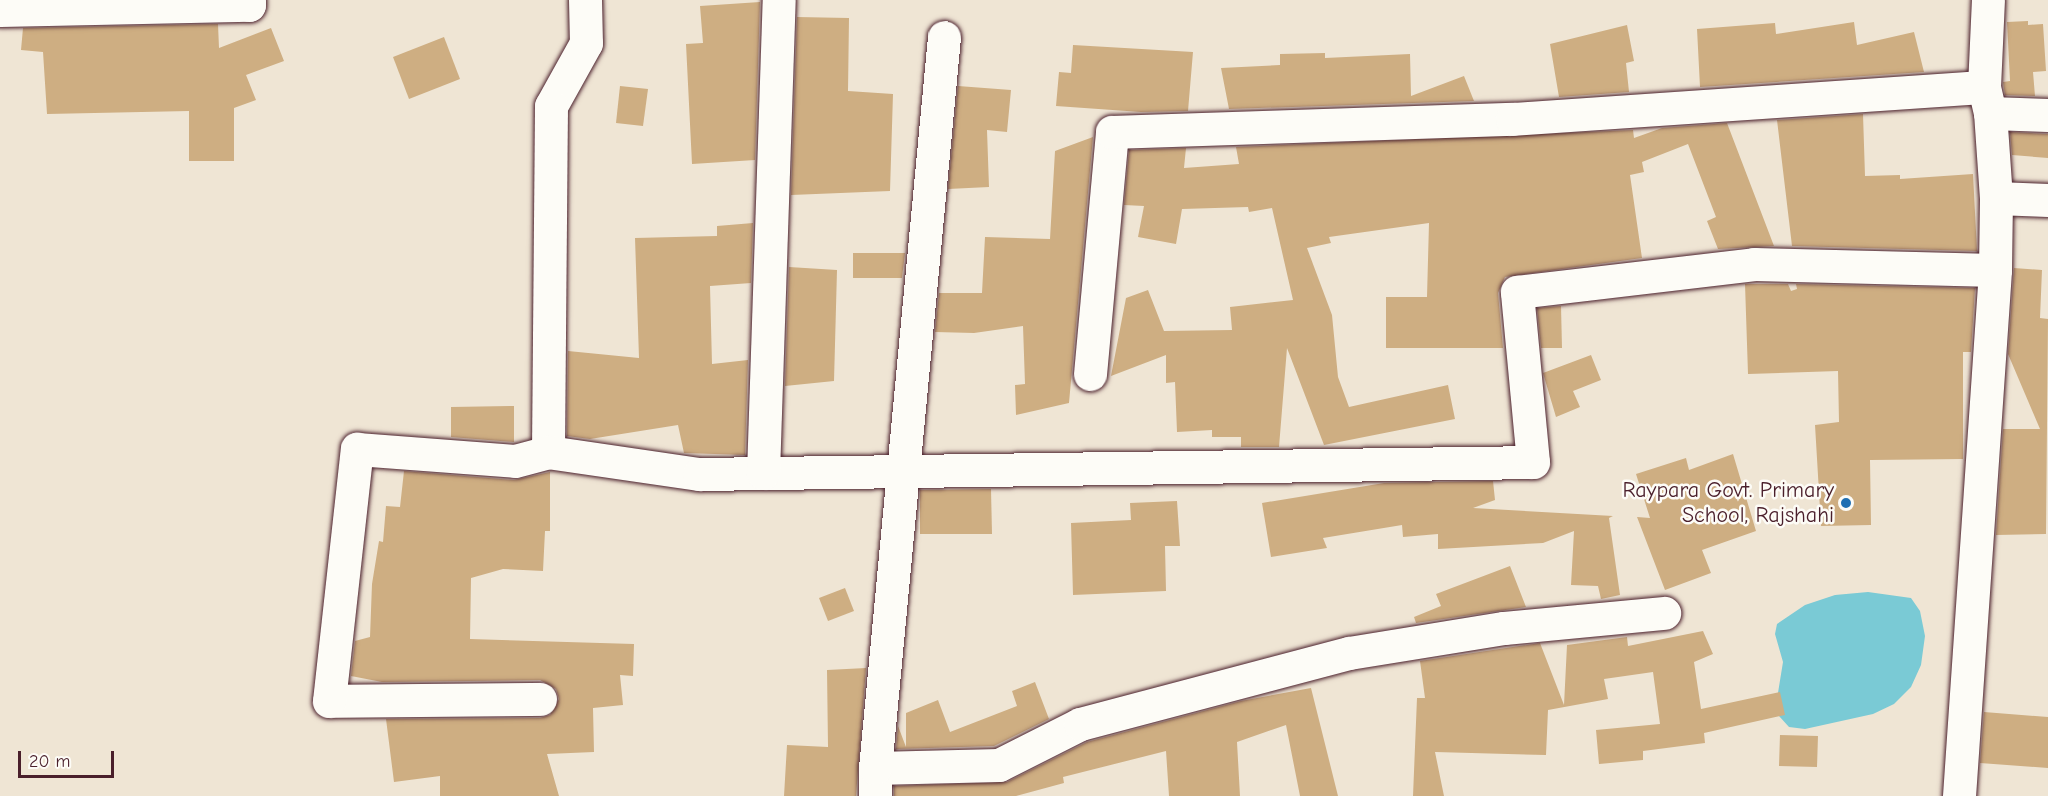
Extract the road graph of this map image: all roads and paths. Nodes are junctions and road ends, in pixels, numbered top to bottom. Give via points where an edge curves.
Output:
1 (249, 0) edge
2 (585, 0) edge
3 (779, 0) edge
4 (1989, 0) edge
5 (0, 10) edge
6 (944, 37) dead end
7 (1987, 100) junction
8 (2048, 115) edge
9 (1996, 198) junction
10 (2048, 200) edge
11 (1995, 270) junction
12 (1090, 374) dead end
13 (548, 452) junction
14 (905, 470) junction
15 (763, 473) junction
16 (1664, 613) dead end
17 (540, 699) dead end
18 (875, 782) edge
19 (1959, 796) edge

1 - 5 street via 249,5
2 - 13 street via 586,43 551,106
3 - 15 street
4 - 7 street
6 - 14 street
7 - 8 street
7 - 9 street
7 - 12 street via 1112,132
9 - 10 street
9 - 11 street
11 - 14 street via 1754,264 1517,292 1533,462
11 - 19 street
13 - 15 street via 699,474
13 - 17 street via 515,462 357,449 328,701
14 - 15 street
14 - 18 street
16 - 18 street via 1504,627 1349,653 1080,724 999,765

